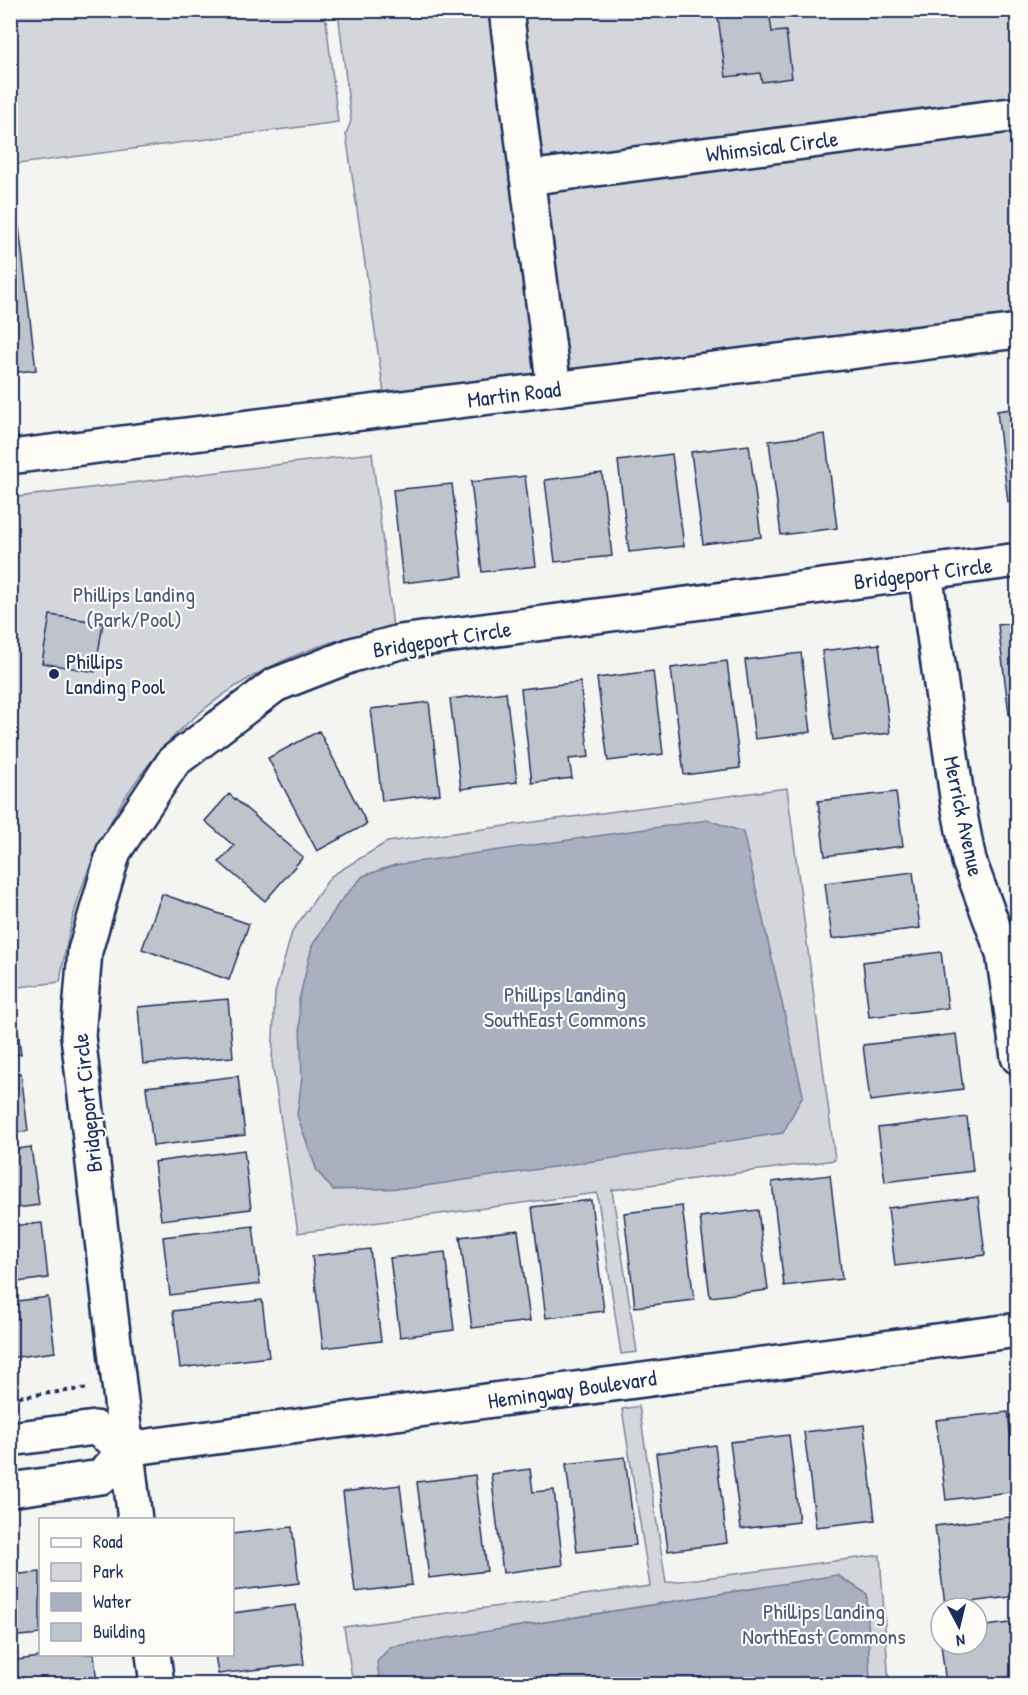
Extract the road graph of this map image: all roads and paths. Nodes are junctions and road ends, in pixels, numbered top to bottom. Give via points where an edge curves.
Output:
1 (506, 10) edge
2 (1017, 114) edge
3 (527, 178) junction
4 (1017, 331) edge
5 (554, 389) junction
6 (10, 457) edge
7 (1017, 560) edge
8 (925, 572) junction
9 (1017, 1057) edge
10 (1017, 1330) edge
11 (90, 1388) dead end
12 (10, 1398) edge
13 (10, 1439) edge
14 (126, 1449) junction
15 (10, 1490) edge
16 (135, 1518) edge
17 (153, 1656) edge
18 (157, 1684) edge

1 - 3 street
2 - 3 street, Whimsical Circle
3 - 5 street
4 - 5 street, Martin Road
5 - 6 street, Martin Road
7 - 8 street, Bridgeport Circle
8 - 9 street, Merrick Avenue via 958,804 969,861 1003,953
8 - 14 street, Bridgeport Circle via 400,642 352,655 275,686 174,761 114,851 85,951 78,1036
10 - 14 street, Hemingway Boulevard
11 - 12 path
13 - 14 street via 95,1428
14 - 15 street via 101,1478
14 - 16 street, Bridgeport Circle
17 - 18 street

